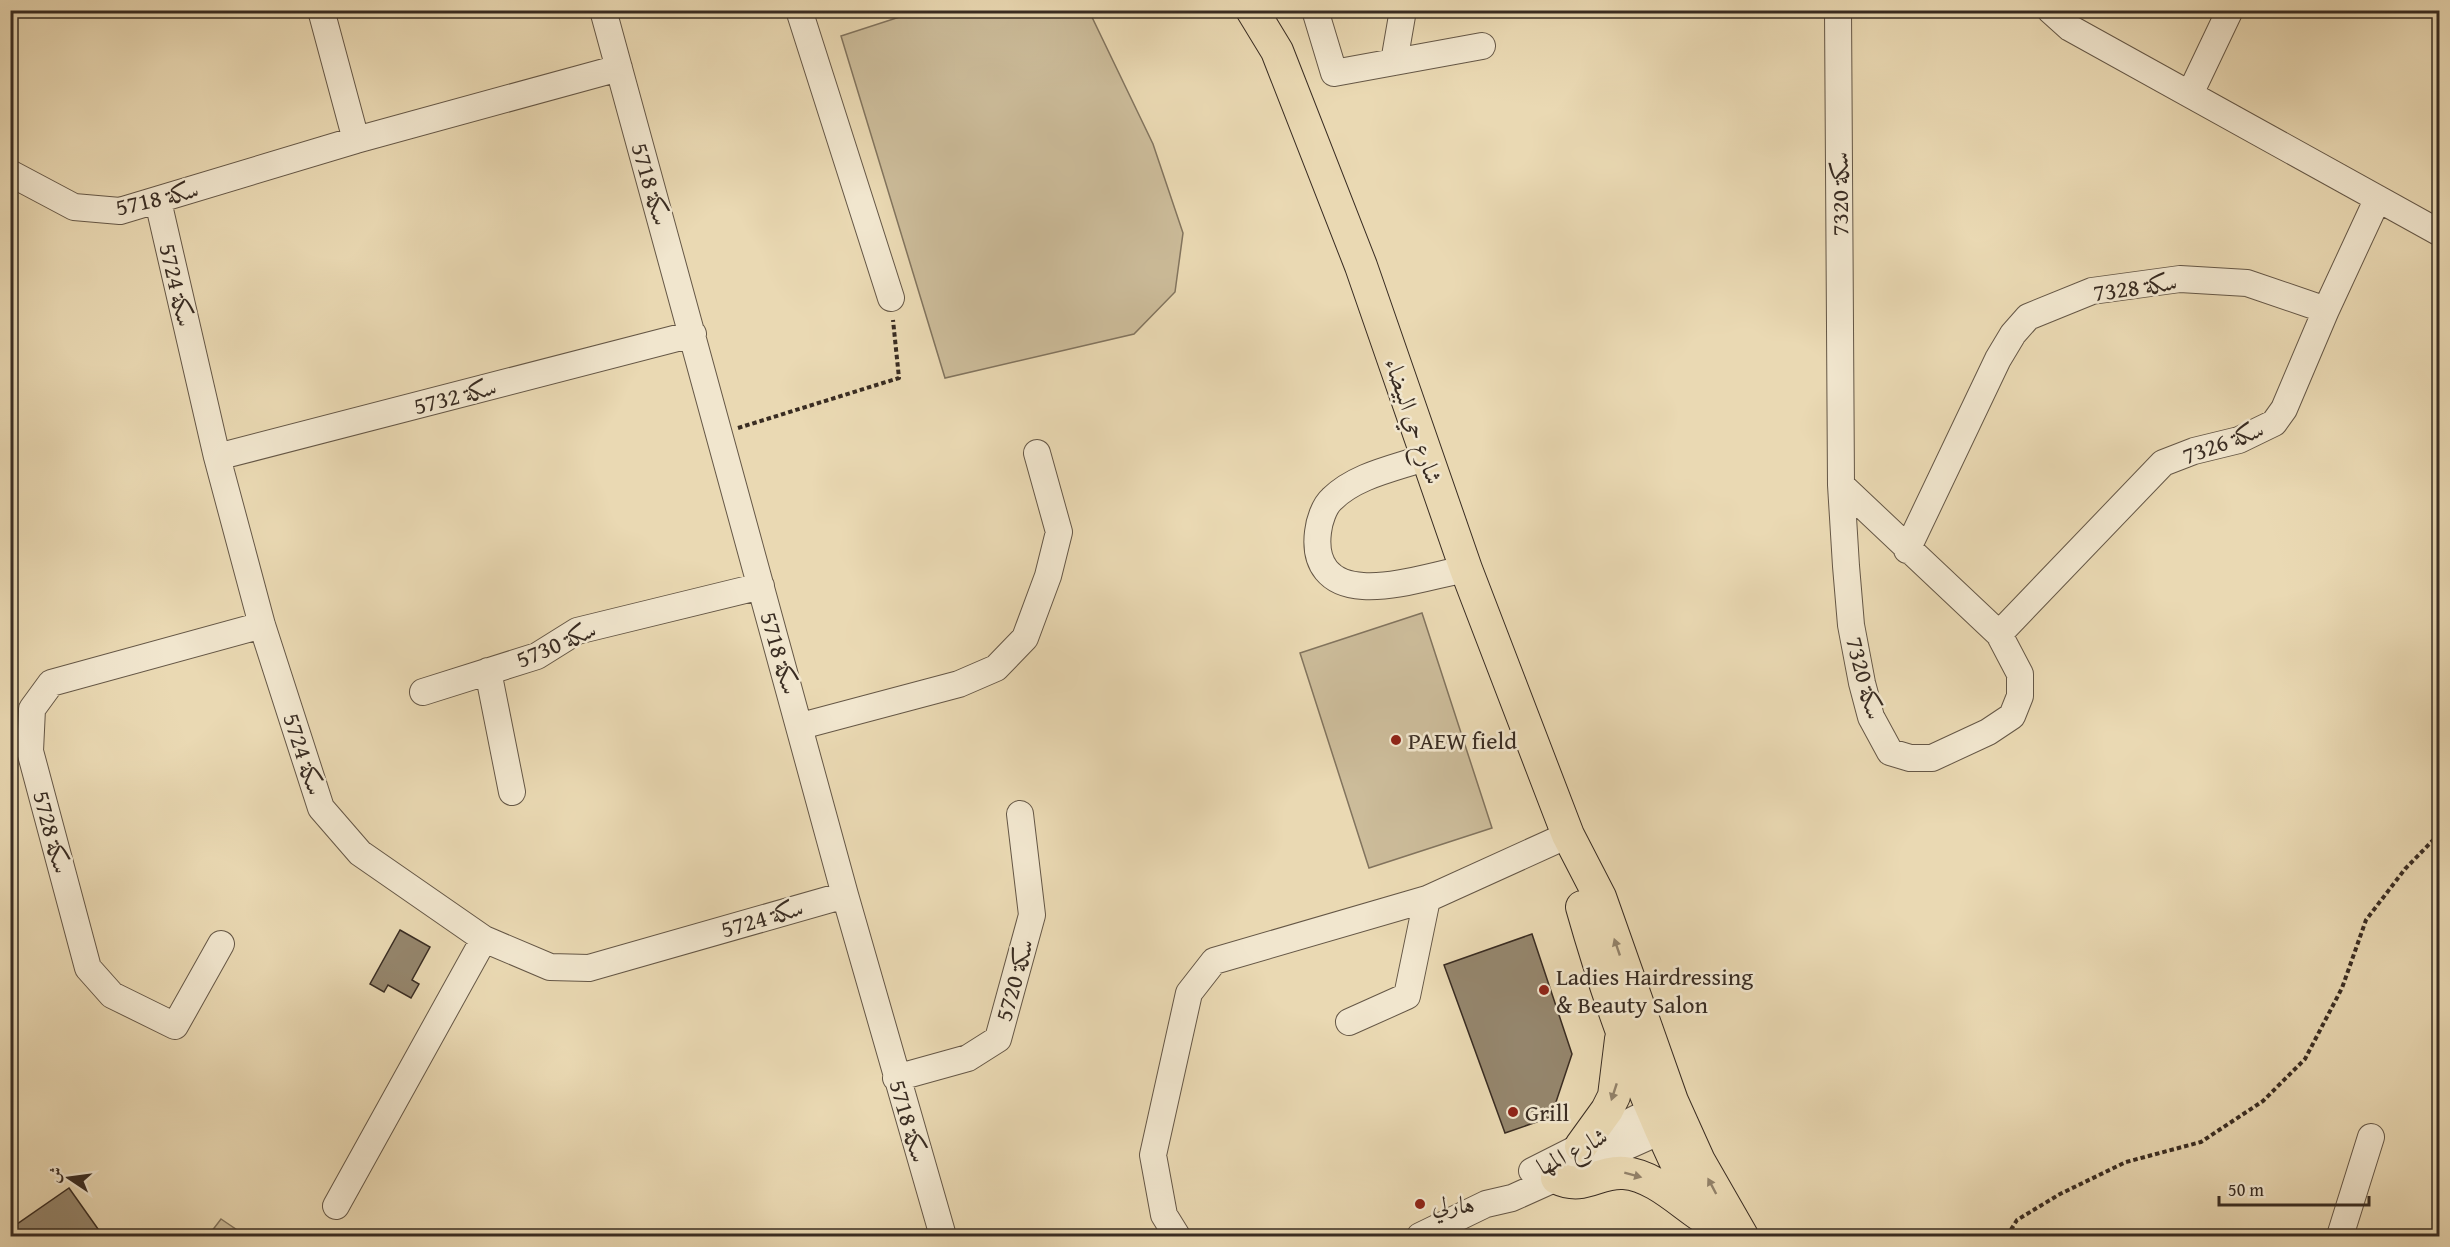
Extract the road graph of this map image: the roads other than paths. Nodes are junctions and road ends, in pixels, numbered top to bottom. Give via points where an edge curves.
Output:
1 (321, 10) edge
2 (603, 10) edge
3 (799, 10) edge
4 (1252, 10) edge
5 (1315, 10) edge
6 (1403, 10) edge
7 (1838, 10) edge
8 (2050, 10) edge
9 (2230, 10) edge
10 (1482, 46) dead end
11 (1394, 62) junction
12 (619, 68) junction
13 (2190, 94) junction
14 (356, 140) junction
15 (10, 173) edge
16 (2377, 200) junction
17 (158, 201) junction
18 (2439, 233) edge
19 (891, 298) road end
20 (2326, 310) junction
21 (693, 334) junction
22 (1037, 453) dead end
23 (217, 457) junction
24 (1427, 457) junction
25 (1841, 485) junction
26 (1907, 550) junction
27 (1466, 569) junction
28 (761, 586) junction
29 (262, 625) junction
30 (1999, 634) junction
31 (488, 671) junction
32 (423, 692) dead end
33 (801, 726) junction
34 (512, 792) dead end
35 (1020, 814) dead end
36 (1568, 835) junction
37 (845, 895) junction
38 (1427, 899) junction
39 (484, 939) junction
40 (221, 944) dead end
41 (1349, 1022) dead end
42 (1623, 1035) junction
43 (896, 1078) junction
44 (1668, 1119) junction
45 (2371, 1137) dead end
46 (1581, 1146) junction
47 (1557, 1178) junction
48 (1486, 1204) junction
49 (336, 1206) dead end
50 (1709, 1227) edge
51 (944, 1236) edge
52 (1177, 1236) edge
53 (1419, 1236) edge
54 (1742, 1236) edge
55 (2340, 1236) edge

1 - 14 street
2 - 12 street, سكة 5718
3 - 19 street
4 - 24 main road, شارع حي البيضاء via 1277,51 1360,266
5 - 11 street via 1334,73
6 - 11 street
7 - 25 street, سكة 7320
8 - 13 street via 2070,28
9 - 13 street
10 - 11 street
12 - 14 street, سكة 5718
12 - 21 street, سكة 5718
13 - 16 street
14 - 17 street, سكة 5718
15 - 17 street, سكة 5718 via 74,207 120,211
16 - 18 street
16 - 20 street, سكة 7326
17 - 23 street, سكة 5724
20 - 26 street, سكة 7328 via 2247,284 2180,279 2092,291 2028,317 1998,359
20 - 30 street, سكة 7326 via 2284,409 2274,423 2239,440 2163,463
21 - 23 street, سكة 5732
21 - 28 street, سكة 5718
22 - 33 street via 1059,532 1025,638 996,668 959,684
23 - 29 street, سكة 5724
24 - 27 main road, شارع حي البيضاء
24 - 27 street via 1371,476 1330,500 1319,522 1319,561 1333,577 1362,586
25 - 26 street, سكة 7320
25 - 30 street, سكة 7320 via 1851,625 1871,717 1890,752 1910,758 1932,758 1988,732 2012,716 2020,696 2020,674
26 - 30 street, سكة 7320
27 - 36 main road, شارع حي البيضاء
28 - 31 street, سكة 5730 via 577,631 537,656
28 - 33 street, سكة 5718
29 - 39 street, سكة 5724 via 321,808 360,853
29 - 40 street, سكة 5728 via 51,683 32,709 30,751 88,968 112,995 175,1026
31 - 32 street, سكة 5730
31 - 34 street
33 - 37 street, سكة 5718
35 - 43 street, سكة 5720 via 1032,915 998,1039 968,1058
36 - 38 street
36 - 42 main road via 1580,900
44 -> 36 main road via 1600,897
37 - 39 street, سكة 5724 via 589,968 550,967
37 - 43 street, سكة 5718
38 - 41 street via 1407,996
38 - 52 street via 1214,961 1190,993 1153,1155 1164,1215
39 - 49 street
42 - 44 main road
42 -> 46 main road via 1614,1096
43 - 51 street, سكة 5718
44 - 46 street, شارع المها via 1637,1118
44 - 47 street, شارع المها via 1650,1136
44 - 50 main road
54 -> 44 main road
45 - 55 street
46 - 48 street, شارع المها via 1519,1178
47 - 48 street, شارع المها via 1512,1198
47 -> 50 main road via 1577,1184 1611,1174 1635,1175 1648,1180
48 - 53 street, شارع المها

